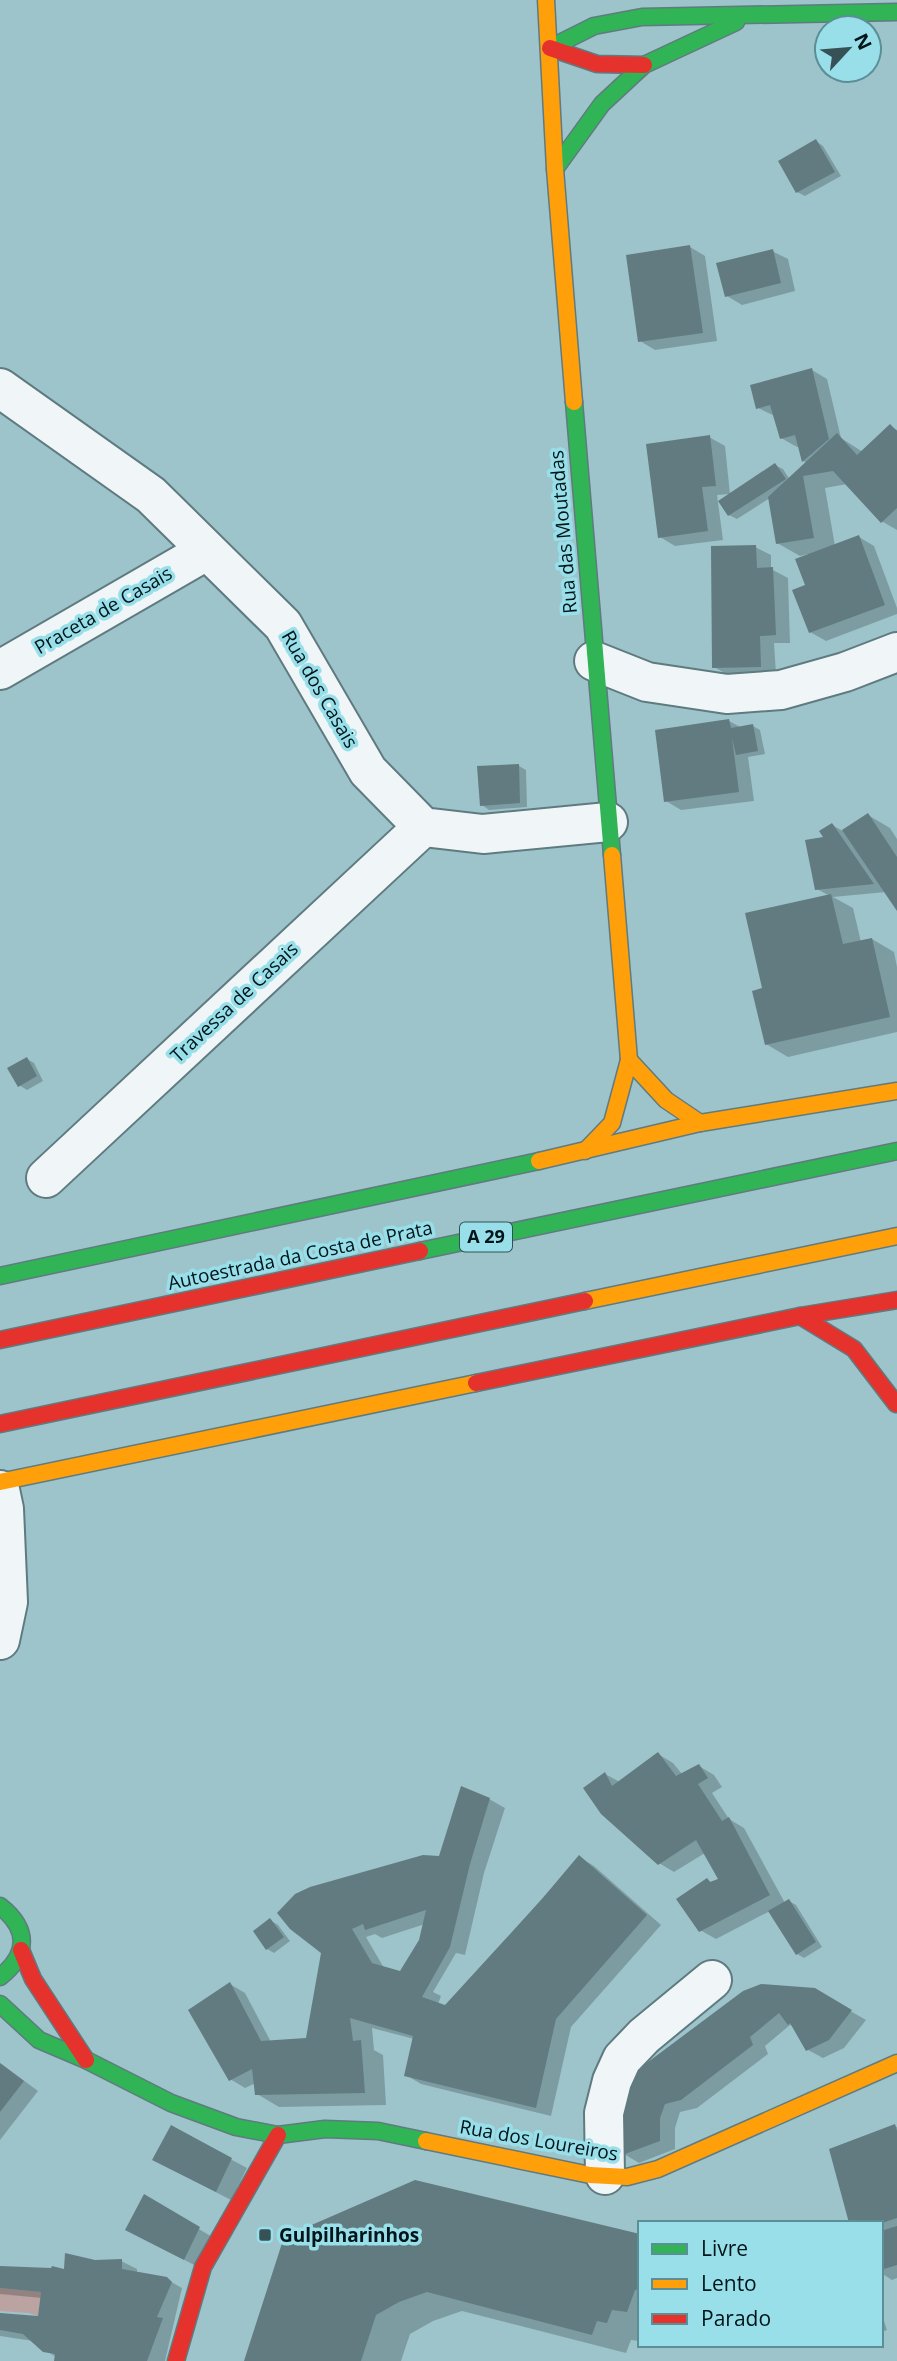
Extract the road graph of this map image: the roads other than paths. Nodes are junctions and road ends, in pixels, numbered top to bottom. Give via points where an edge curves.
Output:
1 (546, 0) edge
2 (622, 0) edge
3 (897, 12) edge
4 (748, 16) junction
5 (642, 17) junction
6 (550, 48) junction
7 (644, 65) junction
8 (555, 169) junction
9 (0, 388) edge
10 (206, 551) junction
11 (897, 652) edge
12 (594, 661) junction
13 (0, 670) edge
14 (608, 822) junction
15 (423, 827) junction
16 (629, 1060) junction
17 (897, 1091) edge
18 (700, 1123) junction
19 (585, 1151) junction
20 (897, 1151) edge
21 (46, 1178) dead end
22 (897, 1236) edge
23 (0, 1276) edge
24 (897, 1300) edge
25 (800, 1316) junction
26 (0, 1340) edge
27 (897, 1397) edge
28 (897, 1405) edge
29 (0, 1424) edge
30 (0, 1482) edge
31 (0, 1490) edge
32 (0, 1640) edge
33 (1, 1904) edge
34 (21, 1951) junction
35 (0, 1977) edge
36 (712, 1980) dead end
37 (0, 2004) edge
38 (86, 2060) junction
39 (897, 2063) edge
40 (278, 2135) junction
41 (605, 2175) junction
42 (176, 2361) edge

1 - 6 main road, Rua das Moutadas
2 - 5 main road
3 - 4 main road
4 - 5 main road
4 - 7 main road
5 - 6 main road via 594,26
6 - 7 main road via 597,64
6 - 8 main road, Rua das Moutadas
7 - 8 main road via 602,104
8 - 12 main road, Rua das Moutadas
9 - 10 street, Rua dos Casais via 151,495
10 - 13 street, Praceta de Casais
10 - 15 street, Rua dos Casais via 283,625 368,771
11 - 12 street via 781,690 727,694 648,682
12 - 14 main road, Rua das Moutadas
14 - 15 street via 483,834
14 - 16 main road, Rua das Moutadas
15 - 21 street, Travessa de Casais
16 - 18 main road via 666,1100
16 - 19 main road via 612,1123
17 - 18 main road
18 - 19 main road
19 - 23 main road
20 - 26 main road, Autoestrada da Costa de Prata / A 29
22 - 29 main road
24 - 25 main road
25 - 28 main road via 854,1349
25 - 30 main road
27 - 28 main road
31 - 32 street via 8,1602
33 - 34 main road via 19,1926
34 - 35 main road via 17,1962
34 - 38 main road via 33,1979
36 - 41 street via 622,2059 604,2113
37 - 38 main road, Rua dos Loureiros via 39,2040
38 - 40 main road, Rua dos Loureiros via 171,2104 236,2127
39 - 41 main road, Rua dos Loureiros via 658,2169 626,2177
40 - 41 main road, Rua dos Loureiros via 325,2129 377,2131
40 - 42 main road via 203,2267

